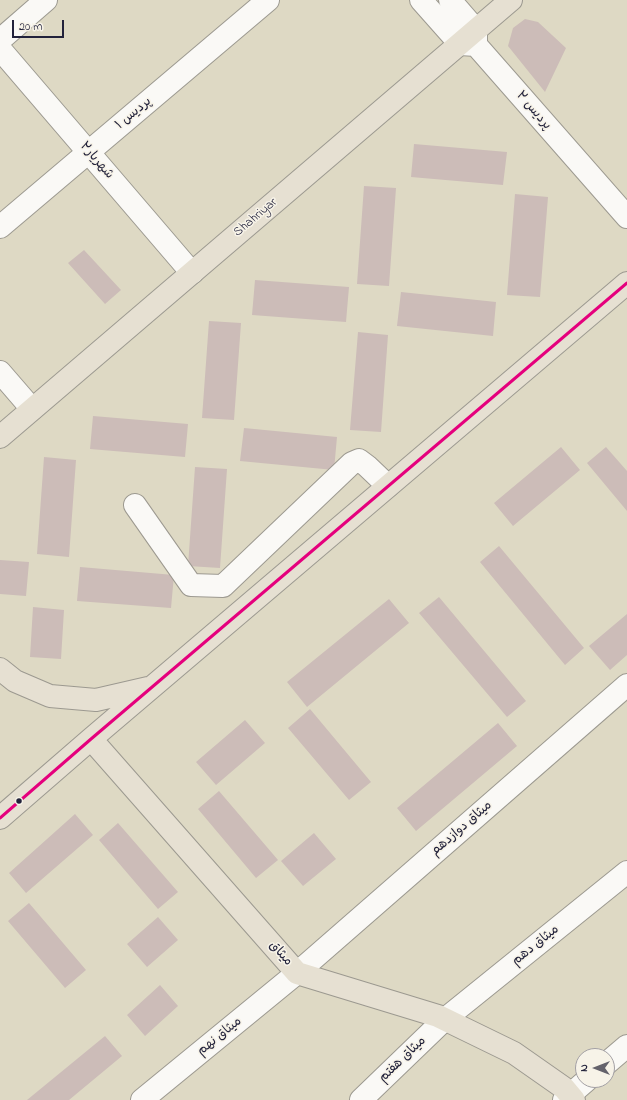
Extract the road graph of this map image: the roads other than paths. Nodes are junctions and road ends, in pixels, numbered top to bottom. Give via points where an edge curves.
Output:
1 (46, 0) edge
2 (268, 0) edge
3 (421, 0) edge
4 (450, 0) edge
5 (511, 0) edge
6 (0, 40) edge
7 (471, 40) junction
8 (0, 49) edge
9 (89, 152) junction
10 (627, 217) edge
11 (0, 228) edge
12 (192, 272) junction
13 (627, 283) edge
14 (0, 372) edge
15 (32, 409) junction
16 (0, 437) edge
17 (388, 486) junction
18 (136, 505) dead end
19 (0, 669) edge
20 (627, 685) edge
21 (151, 687) junction
22 (91, 739) junction
23 (0, 818) edge
24 (627, 872) edge
25 (297, 973) junction
26 (445, 1019) junction
27 (627, 1046) edge
28 (615, 1056) edge
29 (579, 1088) edge
30 (569, 1098) edge
31 (142, 1100) edge
32 (361, 1100) edge

1 - 6 street
2 - 9 street, پردیس ۱
3 - 7 street
4 - 7 street, پردیس ۲
5 - 7 main road, Shahriyar
7 - 10 street, پردیس ۲
7 - 12 main road, Shahriyar
8 - 9 street, شهریار۲
9 - 11 street, پردیس ۱
9 - 12 street, شهریار۲
12 - 15 main road, Shahriyar
13 - 17 main road
14 - 15 street
15 - 16 main road, Shahriyar
17 - 18 street via 359,460 352,463 223,586 191,585
17 - 21 main road
19 - 21 main road via 15,681 50,696 96,700
20 - 25 street, میثاق دوازدهم
21 - 22 main road
22 - 23 main road
22 - 25 main road, میثاق
24 - 26 street, میثاق دهم
25 - 26 main road, میثاق
25 - 31 street, میثاق نهم
26 - 30 main road, میثاق via 514,1053 564,1088
26 - 32 street, میثاق هفتم
27 - 28 street
29 - 30 street

